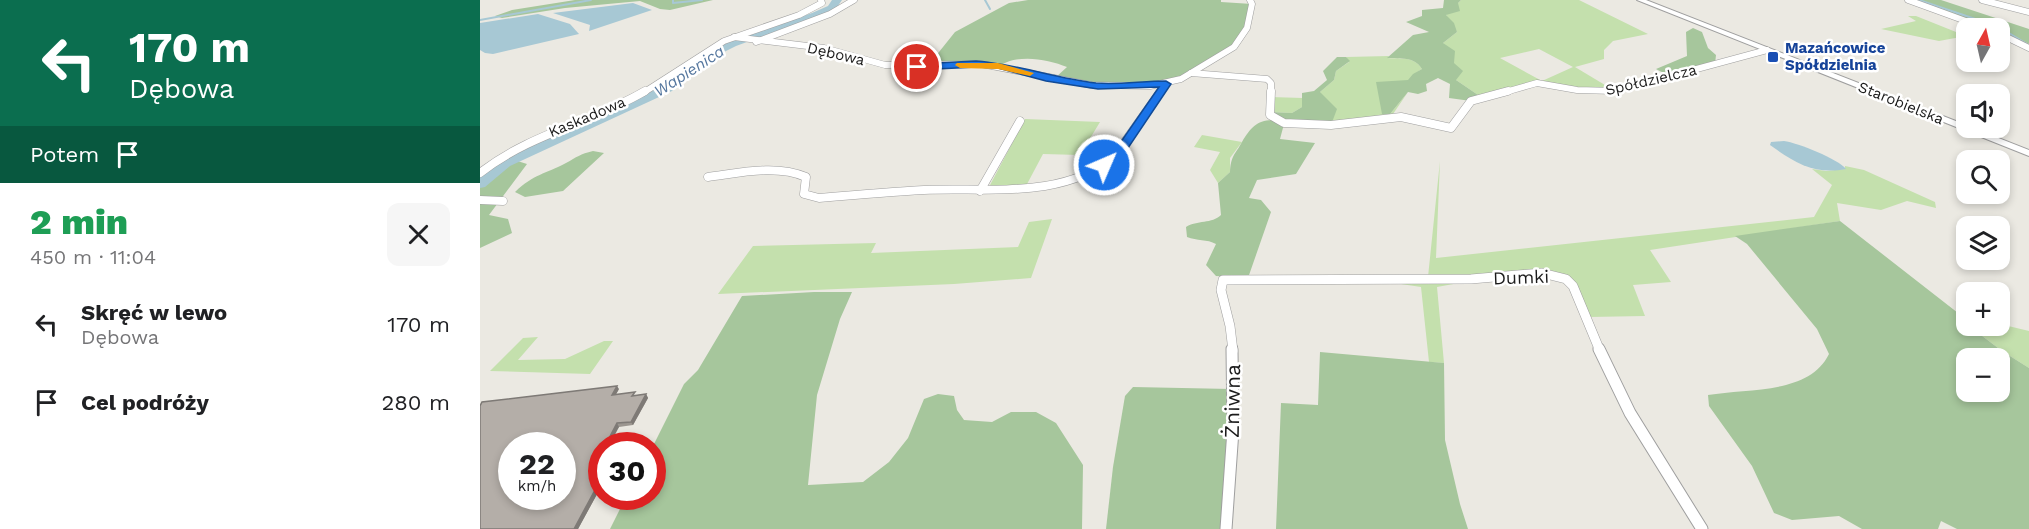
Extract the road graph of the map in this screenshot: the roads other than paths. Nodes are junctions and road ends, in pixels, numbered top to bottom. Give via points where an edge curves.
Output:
1 (821, 0) edge
2 (854, 0) edge
3 (1250, 0) edge
4 (1640, 0) edge
5 (1908, 0) edge
6 (1982, 0) edge
7 (2029, 12) edge
8 (1958, 18) edge
9 (736, 38) junction
10 (2010, 39) edge
11 (752, 42) junction
12 (2029, 48) edge
13 (1767, 50) junction
14 (1191, 73) junction
15 (1166, 84) junction
16 (1020, 121) dead end
17 (2029, 153) edge
18 (480, 173) edge
19 (708, 177) dead end
20 (980, 191) junction
21 (480, 200) edge
22 (504, 201) dead end
23 (1225, 278) joint
24 (1226, 529) edge
25 (1702, 529) edge

1 - 9 street, Kaskadowa via 817,7
2 - 11 street via 830,15
3 - 14 street, Dębowa via 1247,32 1240,42
4 - 13 street, Starobielska
5 - 8 street
6 - 7 street
9 - 11 street, Dębowa
9 - 18 street, Kaskadowa via 692,59 629,100 572,122 513,151
10 - 12 street
11 - 15 street, Dębowa via 823,48 891,66 976,64 1098,86
13 - 14 street, Spółdzielcza via 1615,91 1537,83 1471,101 1451,128 1401,117 1331,125 1284,123 1270,115 1271,83 1267,79
13 - 17 street, Starobielska
14 - 15 street, Dębowa
15 - 20 street via 1122,148 1104,165 1074,180 1050,186
16 - 20 street
19 - 20 street via 800,173 806,177 804,194 819,198 925,190
21 - 22 street
23 - 24 street, Żniwna via 1219,289 1231,329 1233,389
23 - 25 street, Dumki via 1471,279 1542,273 1566,279 1573,286 1630,412

